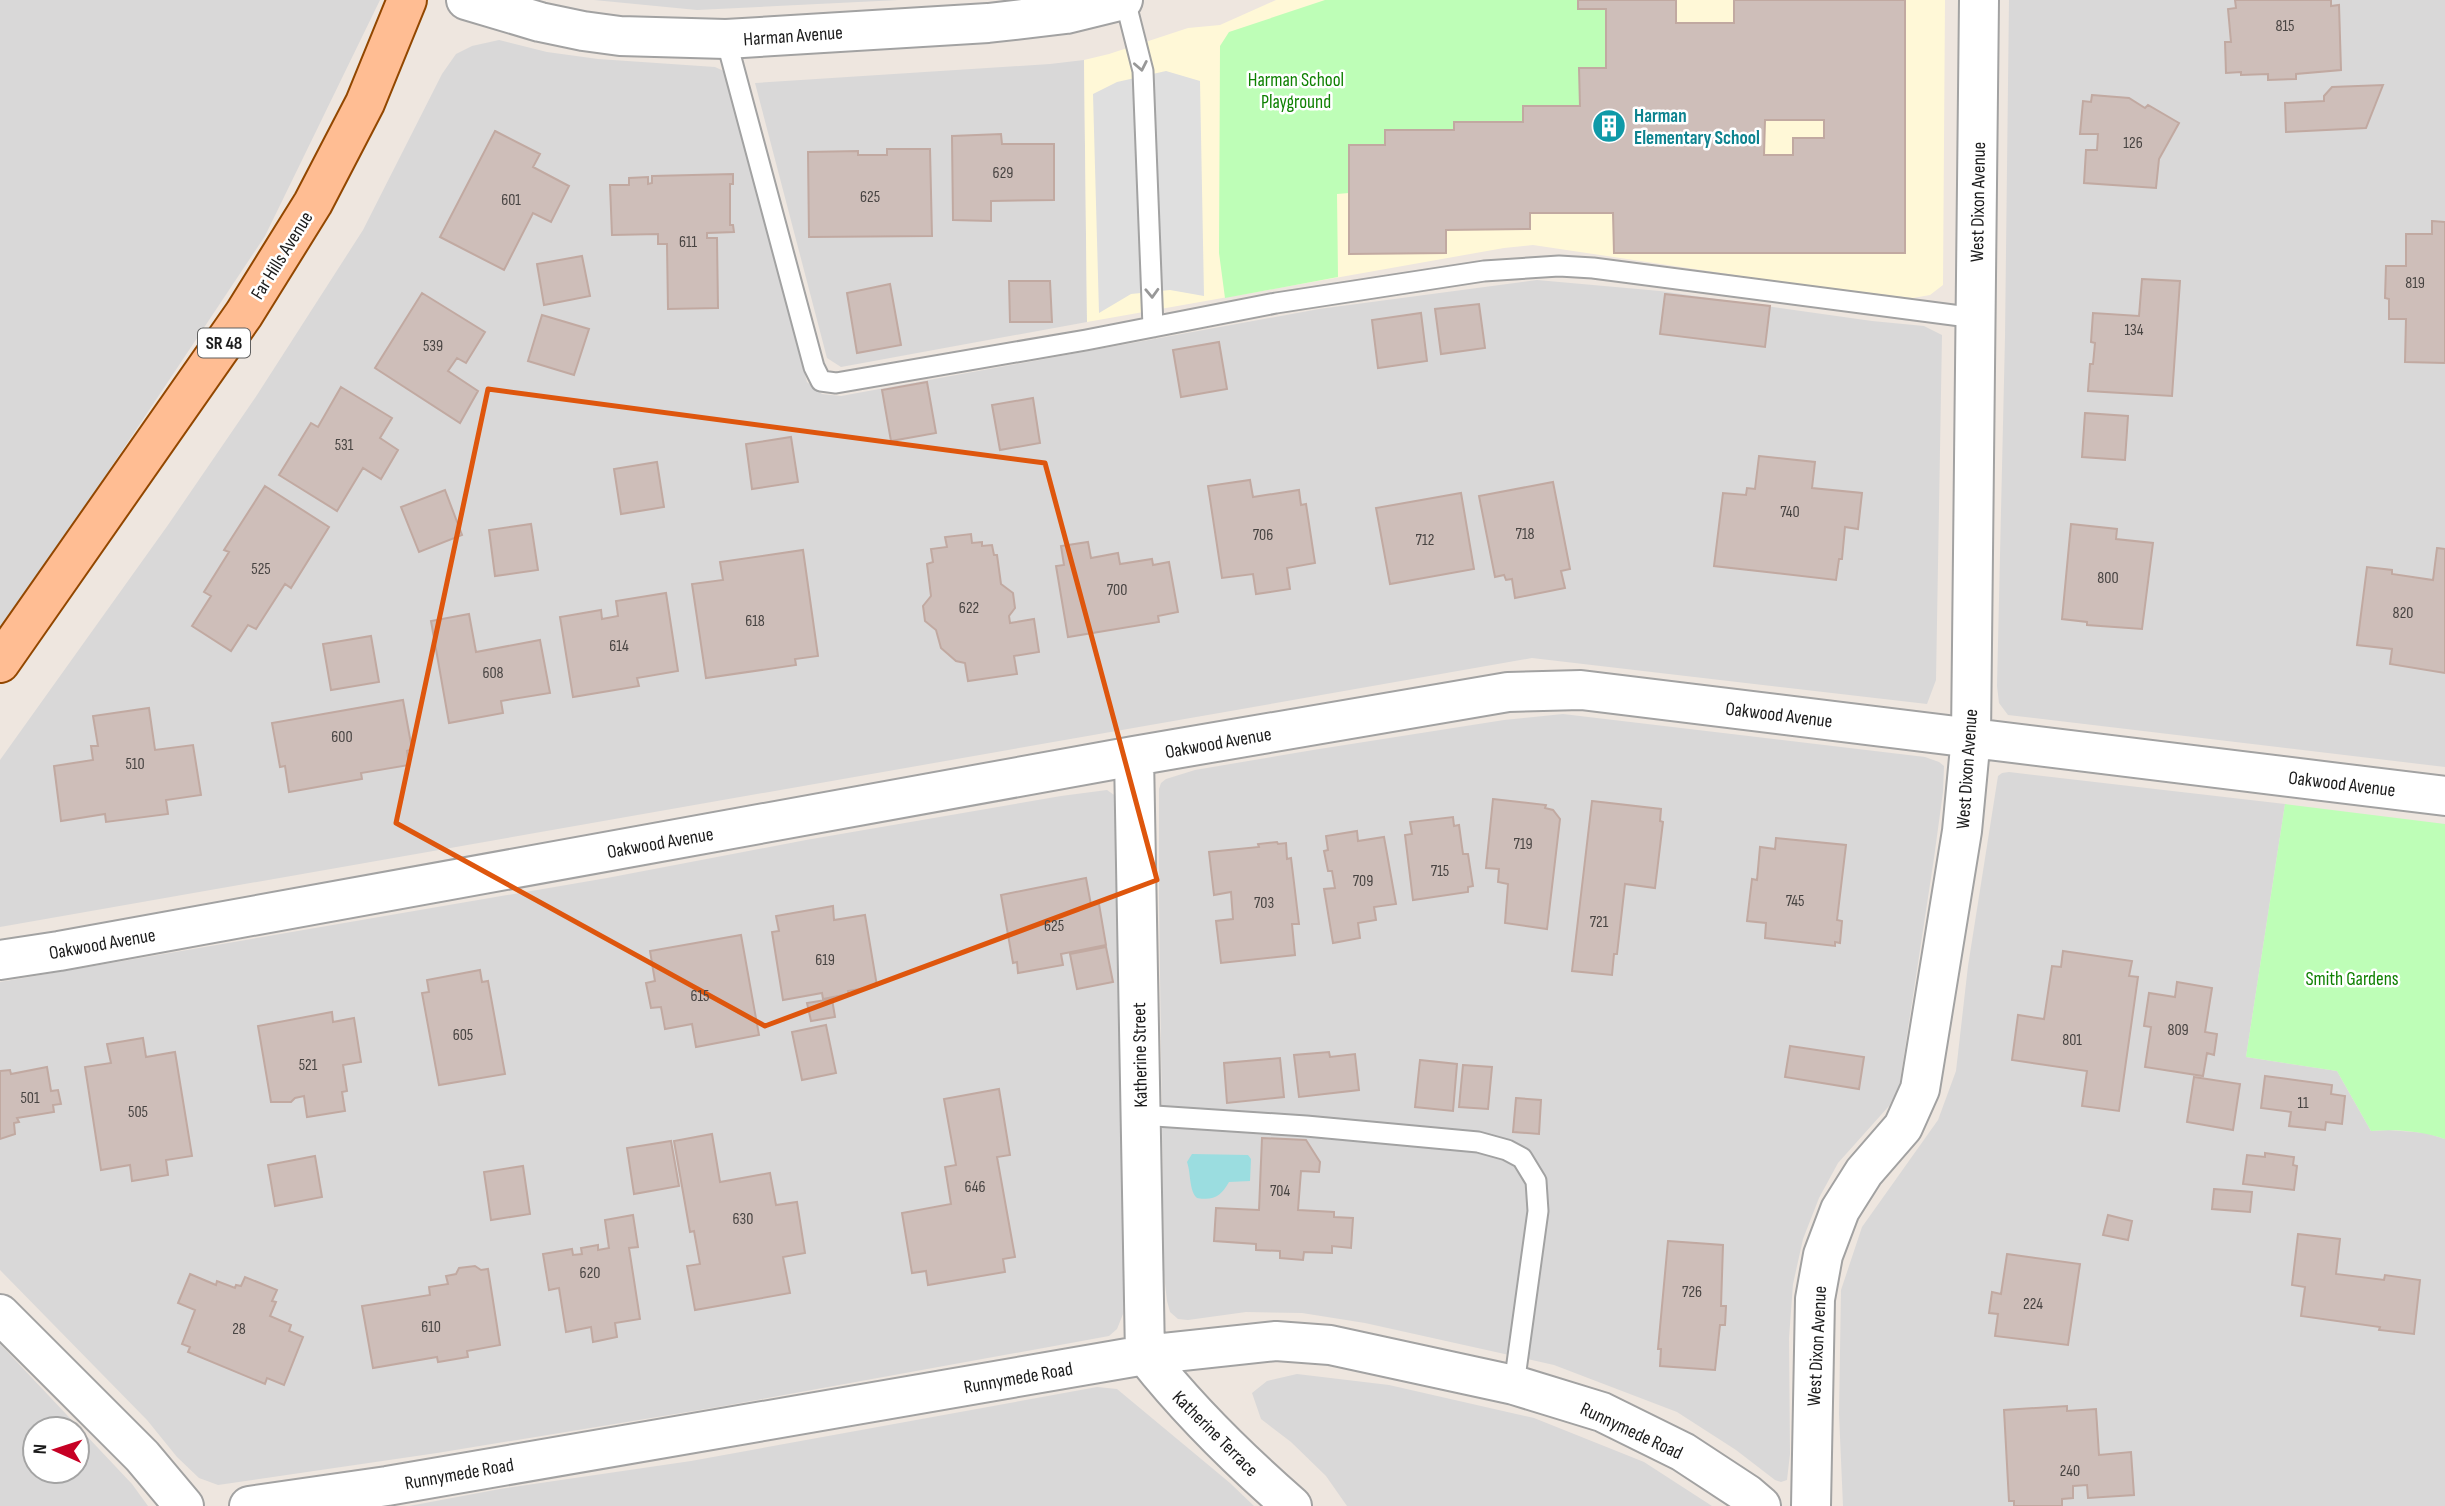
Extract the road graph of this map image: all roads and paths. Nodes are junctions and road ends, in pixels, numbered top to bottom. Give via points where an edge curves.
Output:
1 (408, 0) edge
2 (466, 0) edge
3 (1124, 0) edge
4 (1979, 0) edge
5 (988, 11) edge
6 (726, 39) junction
7 (1976, 318) junction
8 (1153, 327) junction
9 (0, 663) edge
10 (1971, 737) junction
11 (1134, 756) junction
12 (2445, 796) edge
13 (0, 960) edge
14 (1140, 1115) junction
15 (0, 1314) edge
16 (1145, 1355) junction
17 (1514, 1385) junction
18 (184, 1506) edge
19 (249, 1506) edge
20 (1292, 1506) edge
21 (1761, 1506) edge
22 (1811, 1506) edge

1 - 9 main road, Far Hills Avenue / SR 48 via 365,103 313,203 244,314
2 - 6 street, Harman Avenue via 583,31
3 - 5 street, Harman Avenue via 1066,15
3 -> 8 lane via 1143,71
4 - 7 street, West Dixon Avenue
5 - 6 street, Harman Avenue
6 - 8 lane via 821,381 836,383
7 - 8 lane via 1559,266 1484,271
7 - 10 street, West Dixon Avenue
10 - 11 street, Oakwood Avenue via 1569,690 1508,692
10 - 12 street, Oakwood Avenue
10 - 22 street, West Dixon Avenue via 1962,831 1920,1089 1903,1127 1864,1172 1840,1210 1823,1255 1815,1299
11 - 13 street, Oakwood Avenue
11 - 14 street, Katherine Street
14 - 16 street, Katherine Street
14 - 17 lane via 1478,1142 1522,1158 1536,1181 1538,1212
15 - 18 street via 142,1456
16 - 17 street, Runnymede Road via 1276,1341 1330,1345
16 - 19 street, Runnymede Road
16 - 20 street, Katherine Terrace via 1201,1422
17 - 21 street, Runnymede Road via 1602,1412 1683,1451

